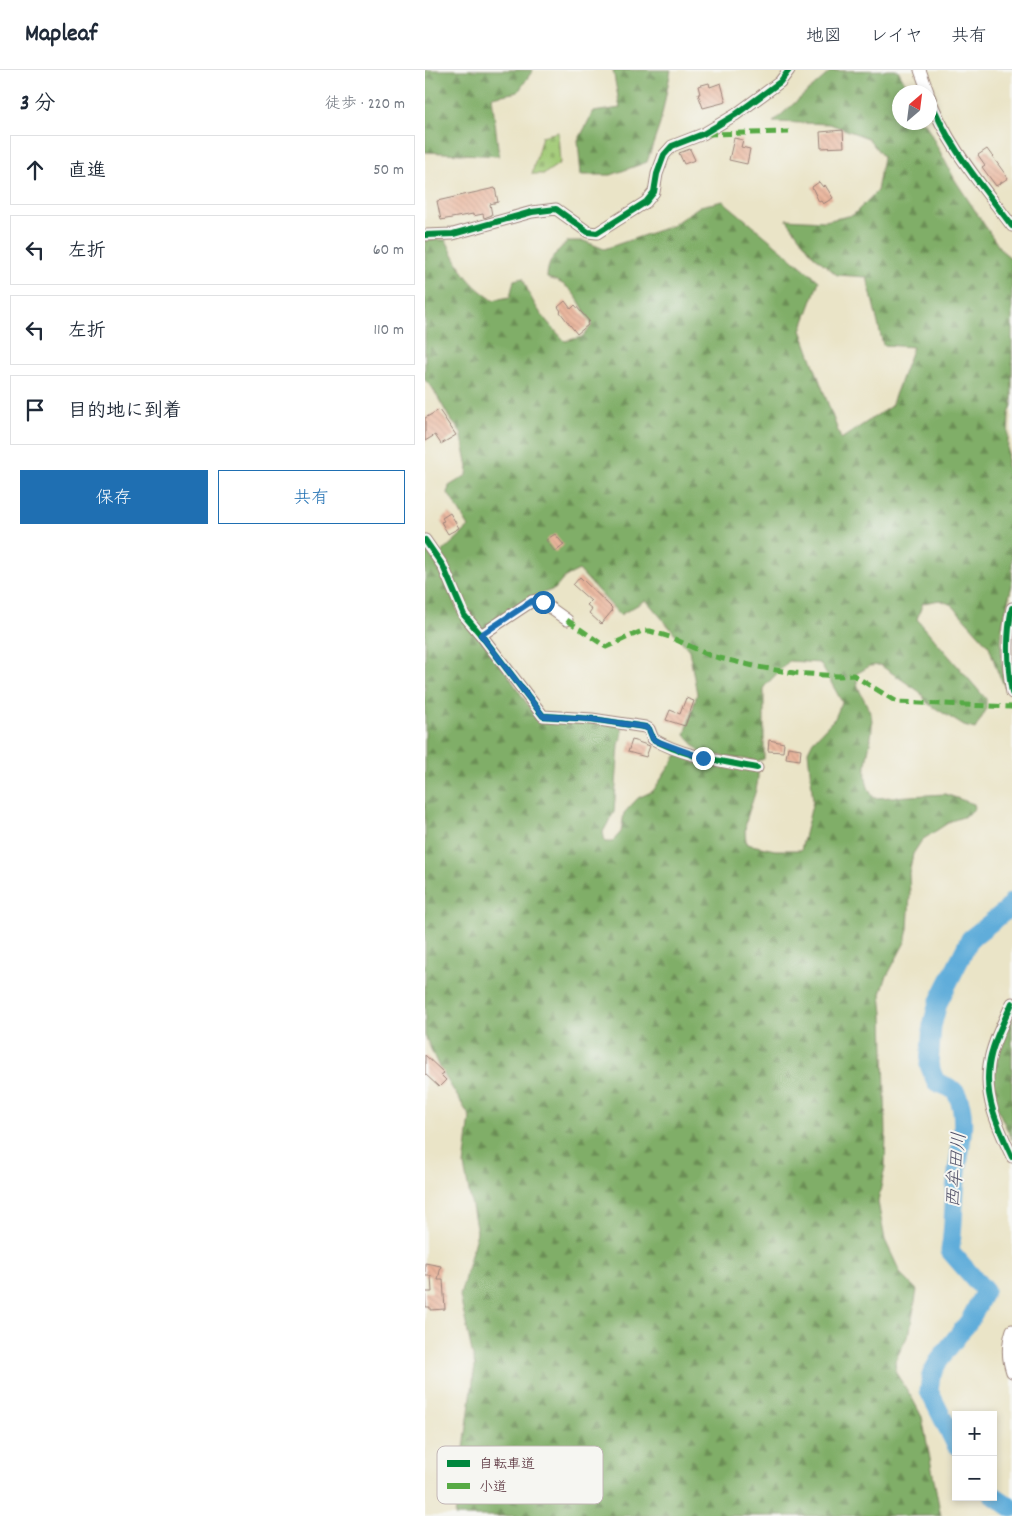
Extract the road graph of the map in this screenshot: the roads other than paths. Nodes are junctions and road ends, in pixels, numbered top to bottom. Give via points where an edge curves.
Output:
1 (789, 70) edge
2 (920, 70) edge
3 (926, 85) edge
4 (937, 117) edge
5 (1012, 226) edge
6 (425, 235) edge
7 (425, 540) edge
8 (1012, 608) edge
9 (567, 620) dead end
10 (481, 635) junction
11 (1012, 692) edge
12 (757, 768) dead end
13 (1012, 1003) edge
14 (1012, 1157) edge
15 (1012, 1330) edge
16 (1012, 1372) edge

1 - 6 street via 780,82 735,115 703,134 672,146 663,155 654,192 646,202 597,233 589,232 556,209 532,212 453,234
2 - 3 street
4 - 5 street via 952,145
7 - 10 street via 443,566 463,615
8 - 11 street via 1007,628
9 - 10 street via 539,600 532,601
10 - 12 street via 543,716 645,727 653,739 669,747 703,758
13 - 14 street via 989,1064 988,1085 991,1109
15 - 16 street via 1008,1354

